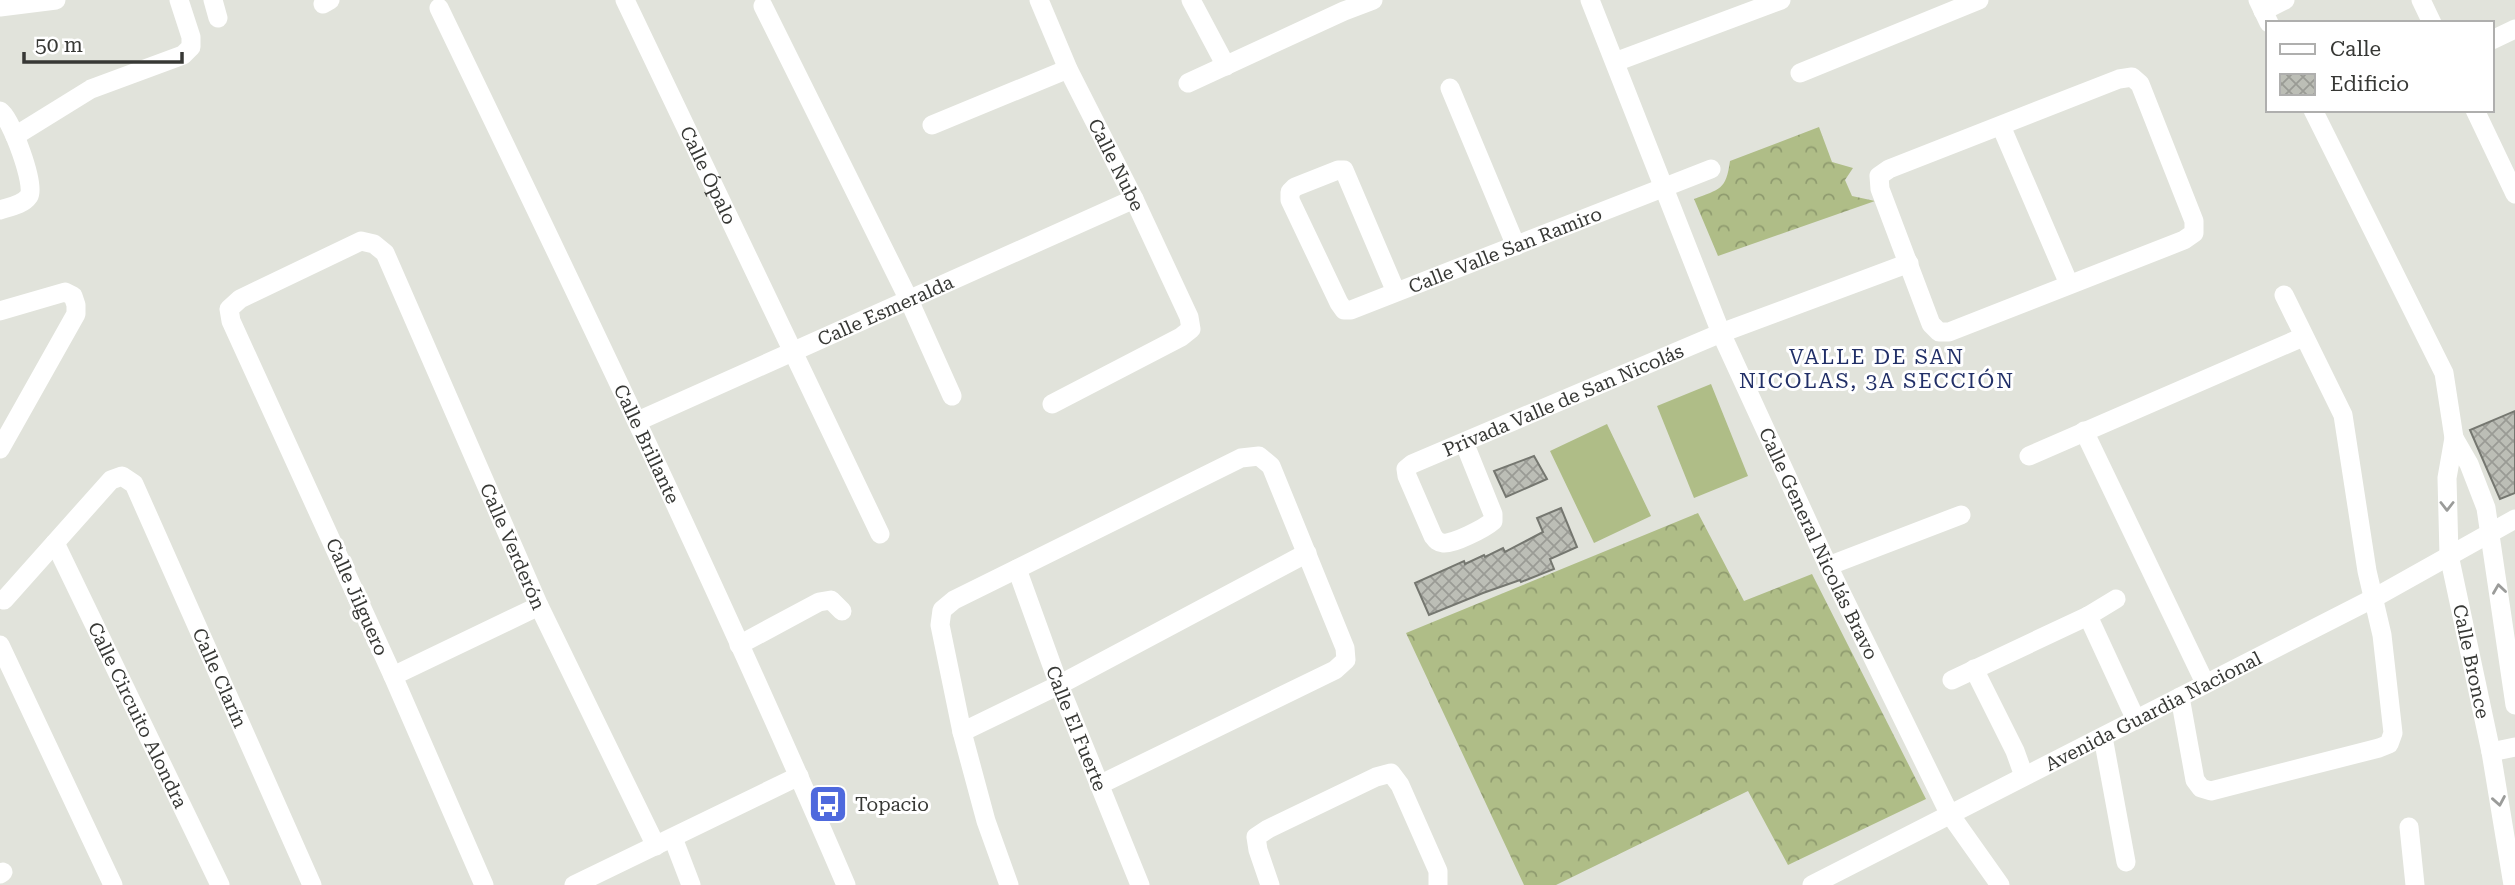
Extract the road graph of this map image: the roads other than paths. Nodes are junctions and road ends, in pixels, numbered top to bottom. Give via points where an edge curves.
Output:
1 (56, 0) edge
2 (179, 0) edge
3 (625, 0) edge
4 (1039, 0) edge
5 (1191, 0) edge
6 (1373, 0) edge
7 (1590, 0) edge
8 (1781, 0) edge
9 (1979, 0) edge
10 (2285, 0) edge
11 (2421, 0) edge
12 (1342, 5) edge
13 (764, 6) dead end
14 (0, 7) edge
15 (439, 8) dead end
16 (2263, 11) edge
17 (2431, 21) edge
18 (2515, 29) edge
19 (2494, 39) edge
20 (1615, 61) junction
21 (1226, 66) junction
22 (1068, 69) junction
23 (1800, 74) dead end
24 (1188, 83) dead end
25 (1450, 88) dead end
26 (0, 111) edge
27 (2314, 112) edge
28 (2476, 112) edge
29 (932, 125) dead end
30 (2001, 126) junction
31 (15, 136) junction
32 (2509, 166) edge
33 (1711, 169) dead end
34 (1666, 187) junction
35 (2515, 194) edge
36 (1135, 199) junction
37 (0, 210) edge
38 (1516, 246) junction
39 (1909, 263) junction
40 (2069, 284) junction
41 (1396, 292) junction
42 (2284, 295) dead end
43 (908, 298) junction
44 (229, 309) joint
45 (0, 312) edge
46 (1721, 333) junction
47 (2303, 337) junction
48 (792, 351) junction
49 (952, 396) dead end
50 (1052, 404) dead end
51 (19, 413) junction
52 (0, 418) edge
53 (638, 421) junction
54 (2084, 431) junction
55 (2454, 438) junction
56 (1464, 442) junction
57 (0, 449) edge
58 (2029, 456) dead end
59 (1961, 515) dead end
60 (2515, 519) edge
61 (2491, 532) junction
62 (880, 534) dead end
63 (55, 543) junction
64 (1307, 553) junction
65 (2449, 555) junction
66 (1828, 566) junction
67 (1017, 569) junction
68 (2374, 598) junction
69 (4, 600) dead end
70 (2116, 600) dead end
71 (539, 607) junction
72 (842, 611) dead end
73 (2088, 615) junction
74 (739, 645) junction
75 (0, 646) edge
76 (1973, 670) junction
77 (393, 676) junction
78 (1952, 680) dead end
79 (2205, 683) junction
80 (1059, 685) junction
81 (2180, 697) junction
82 (2515, 705) edge
83 (2136, 720) junction
84 (962, 732) junction
85 (2103, 737) junction
86 (2515, 747) edge
87 (2491, 752) junction
88 (799, 776) junction
89 (2024, 776) junction
90 (1100, 785) junction
91 (1949, 813) junction
92 (2409, 827) dead end
93 (664, 842) junction
94 (2126, 862) dead end
95 (1815, 884) edge
96 (113, 885) edge
97 (220, 885) edge
98 (312, 885) edge
99 (484, 885) edge
100 (573, 885) edge
101 (691, 885) edge
102 (846, 885) edge
103 (1009, 885) edge
104 (1140, 885) edge
105 (1270, 885) edge
106 (1437, 885) edge
107 (2000, 885) edge
108 (2414, 885) edge
109 (2513, 885) edge

1 - 14 street
2 - 31 street via 191,37 191,47 183,54 91,89
3 - 48 street, Calle Ópalo
4 - 22 street, Calle Nube
5 - 21 street
6 - 12 street
7 - 20 street, Calle General Nicolás Bravo
8 - 20 street
9 - 23 street
10 - 16 street
11 - 17 street
12 - 21 street
13 - 43 street
15 - 53 street, Calle Brillante
18 - 19 street
20 - 34 street, Calle General Nicolás Bravo
21 - 24 street
22 - 29 street
22 - 36 street, Calle Nube
25 - 38 street
26 - 31 street
27 - 55 street, Calle Bronce via 2444,373
28 - 32 street
30 - 39 street via 1879,176
30 - 40 street
30 - 40 street via 2119,79 2132,77 2140,84 2194,221 2194,233
31 - 37 street via 32,186 22,203
32 - 35 street
33 - 34 street, Calle Valle San Ramiro
34 - 38 street, Calle Valle San Ramiro
34 - 46 street, Calle General Nicolás Bravo
36 - 43 street, Calle Esmeralda
36 - 50 street, Calle Nube via 1191,329
38 - 41 street, Calle Valle San Ramiro
39 - 40 street via 1931,324 1939,332
39 - 46 street, Privada Valle de San Nicolás
41 - 41 street, Calle Valle San Ramiro via 1344,310 1290,192 1344,170
42 - 47 street
43 - 48 street, Calle Esmeralda
43 - 49 street
44 - 71 street, Calle Verderón via 240,299 361,241 385,253
44 - 77 street, Calle Jilguero
45 - 51 street via 65,292 73,296 76,305 76,314
46 - 56 street, Privada Valle de San Nicolás
46 - 66 street, Calle General Nicolás Bravo
47 - 54 street
47 - 68 street via 2343,415
48 - 53 street, Calle Esmeralda
48 - 62 street, Calle Ópalo
51 - 52 street
51 - 57 street
53 - 74 street, Calle Brillante
54 - 58 street
54 - 79 street
55 - 61 street, Calle Bronce via 2480,490
55 -> 65 street, Calle Bronce via 2447,478
56 - 56 street, Privada Valle de San Nicolás via 1493,521 1446,544 1433,536 1406,469
59 - 66 street
60 - 61 street, Avenida Guardia Nacional
61 - 65 street, Avenida Guardia Nacional
82 -> 61 street, Calle Bronce
63 - 69 street
63 - 97 street, Calle Circuito Alondra
63 - 98 street, Calle Clarín via 111,480 122,476 134,484
64 - 67 street via 1271,466 1259,456 1241,458
64 - 80 street
64 - 90 street via 1346,660 1335,670
65 - 68 street, Avenida Guardia Nacional
65 - 87 street, Calle Bronce
66 - 91 street, Calle General Nicolás Bravo
67 - 80 street, Calle El Fuerte
67 - 84 street via 942,610 940,625
68 - 79 street, Avenida Guardia Nacional
68 - 81 street via 2393,733 2389,744 2211,791 2195,780
70 - 73 street
71 - 77 street
71 - 93 street, Calle Verderón
72 - 74 street via 831,600 819,602
73 - 76 street
73 - 83 street
74 - 88 street, Calle Brillante
75 - 96 street
76 - 78 street
76 - 89 street
77 - 99 street, Calle Jilguero
79 - 81 street, Avenida Guardia Nacional
80 - 84 street
80 - 90 street, Calle El Fuerte
81 - 83 street, Avenida Guardia Nacional
83 - 85 street, Avenida Guardia Nacional
84 - 103 street
85 - 89 street, Avenida Guardia Nacional
85 - 94 street
86 - 87 street
87 -> 109 street, Calle Bronce
88 - 93 street
88 - 102 street, Calle Brillante
89 - 91 street, Avenida Guardia Nacional
90 - 104 street, Calle El Fuerte
91 - 95 street, Avenida Guardia Nacional
91 - 107 street, Calle General Nicolás Bravo
92 - 108 street
93 - 100 street
93 - 101 street, Calle Verderón
105 - 106 street via 1256,837 1391,773 1438,871

